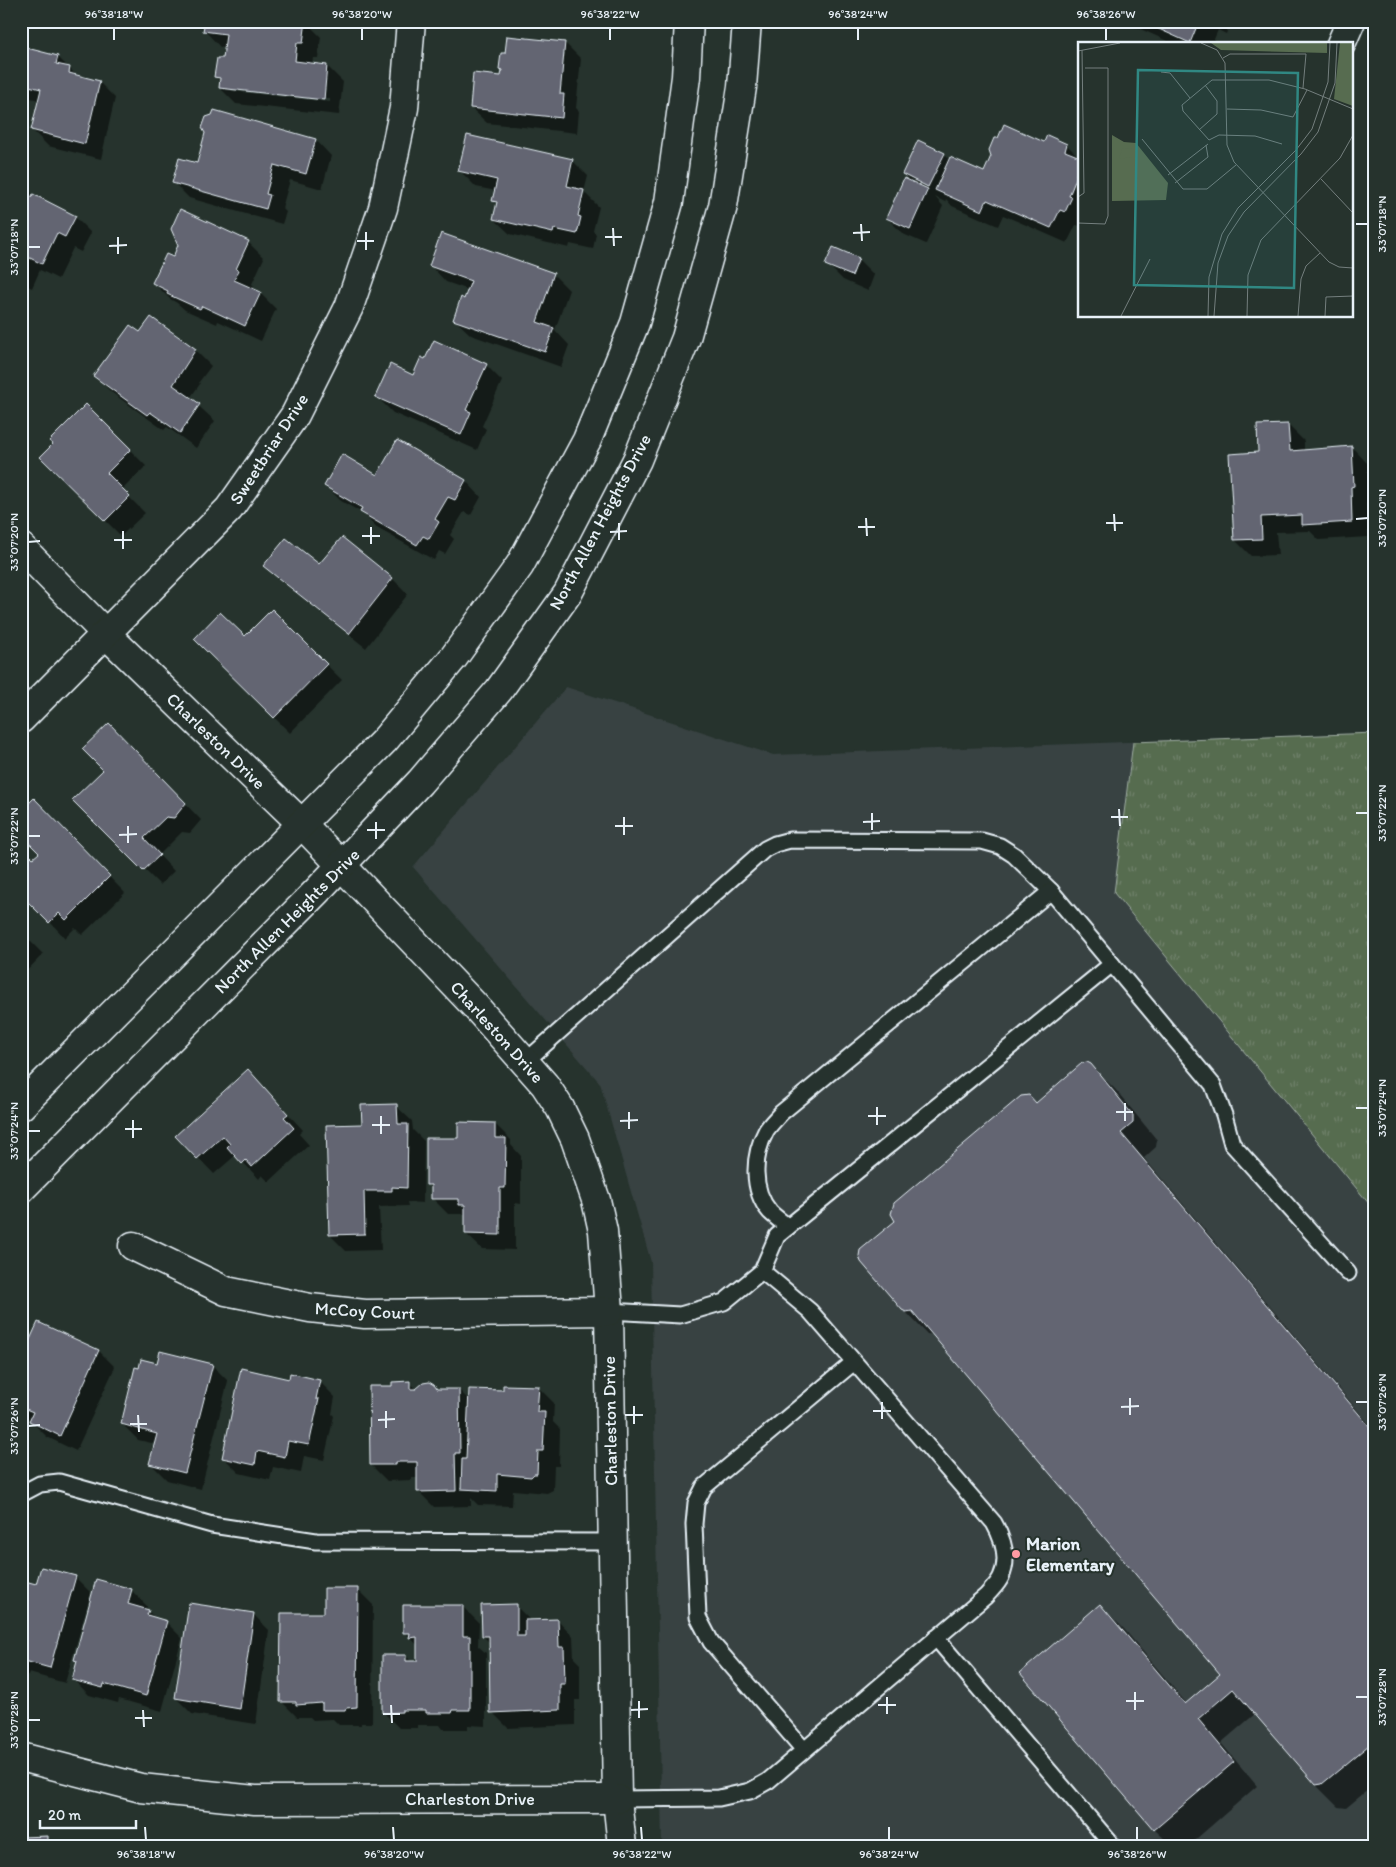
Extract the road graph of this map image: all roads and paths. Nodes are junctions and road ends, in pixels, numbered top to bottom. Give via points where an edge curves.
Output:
1 (411, 21) edge
2 (690, 21) edge
3 (747, 21) edge
4 (1351, 21) edge
5 (1341, 42) edge
6 (21, 547) edge
7 (106, 634) junction
8 (21, 719) edge
9 (302, 824) junction
10 (342, 866) junction
11 (1050, 891) junction
12 (1112, 964) junction
13 (526, 1061) junction
14 (21, 1106) edge
15 (21, 1189) edge
16 (788, 1227) junction
17 (133, 1246) dead end
18 (762, 1271) junction
19 (1348, 1273) dead end
20 (609, 1311) junction
21 (854, 1362) junction
22 (21, 1494) edge
23 (612, 1542) junction
24 (936, 1638) junction
25 (804, 1750) junction
26 (21, 1757) edge
27 (616, 1799) junction
28 (622, 1846) edge
29 (1113, 1846) edge

1 - 7 street, Sweetbriar Drive via 404,108 384,208 350,307 295,416 229,509
2 - 9 street via 669,202 635,322 588,440 520,565 454,657 384,741
3 - 10 street, North Allen Heights Drive via 742,87 723,206 686,338 637,460 568,593 499,690
4 - 5 street
6 - 7 street, Charleston Drive
7 - 8 street, Sweetbriar Drive
7 - 9 street, Charleston Drive
9 - 10 street, Charleston Drive
9 - 14 street
10 - 13 street, Charleston Drive
10 - 15 street, North Allen Heights Drive
11 - 12 lane
11 - 13 lane via 1014,855 1000,846 982,841 790,840 775,844 765,848
11 - 16 lane via 781,1113 767,1129 758,1149 755,1171 759,1192 769,1211
12 - 16 lane
12 - 19 lane via 1213,1085 1232,1144
13 - 20 street, Charleston Drive via 560,1108 586,1167 604,1231
16 - 18 lane via 777,1236
17 - 20 street, McCoy Court via 226,1291 310,1308 365,1314
18 - 20 lane via 724,1302 680,1315
18 - 21 lane via 810,1311
20 - 23 street, Charleston Drive
21 - 24 lane via 994,1523 1003,1539 1006,1558 1001,1576 986,1596
21 - 25 lane via 704,1487 696,1503 698,1617 711,1642
22 - 23 lane via 40,1484 59,1482 212,1525 316,1541
23 - 27 street, Charleston Drive
24 - 25 lane
24 - 29 lane
25 - 27 lane via 768,1781 750,1791 719,1798
26 - 27 street, Charleston Drive via 142,1788 255,1800
27 - 28 street

